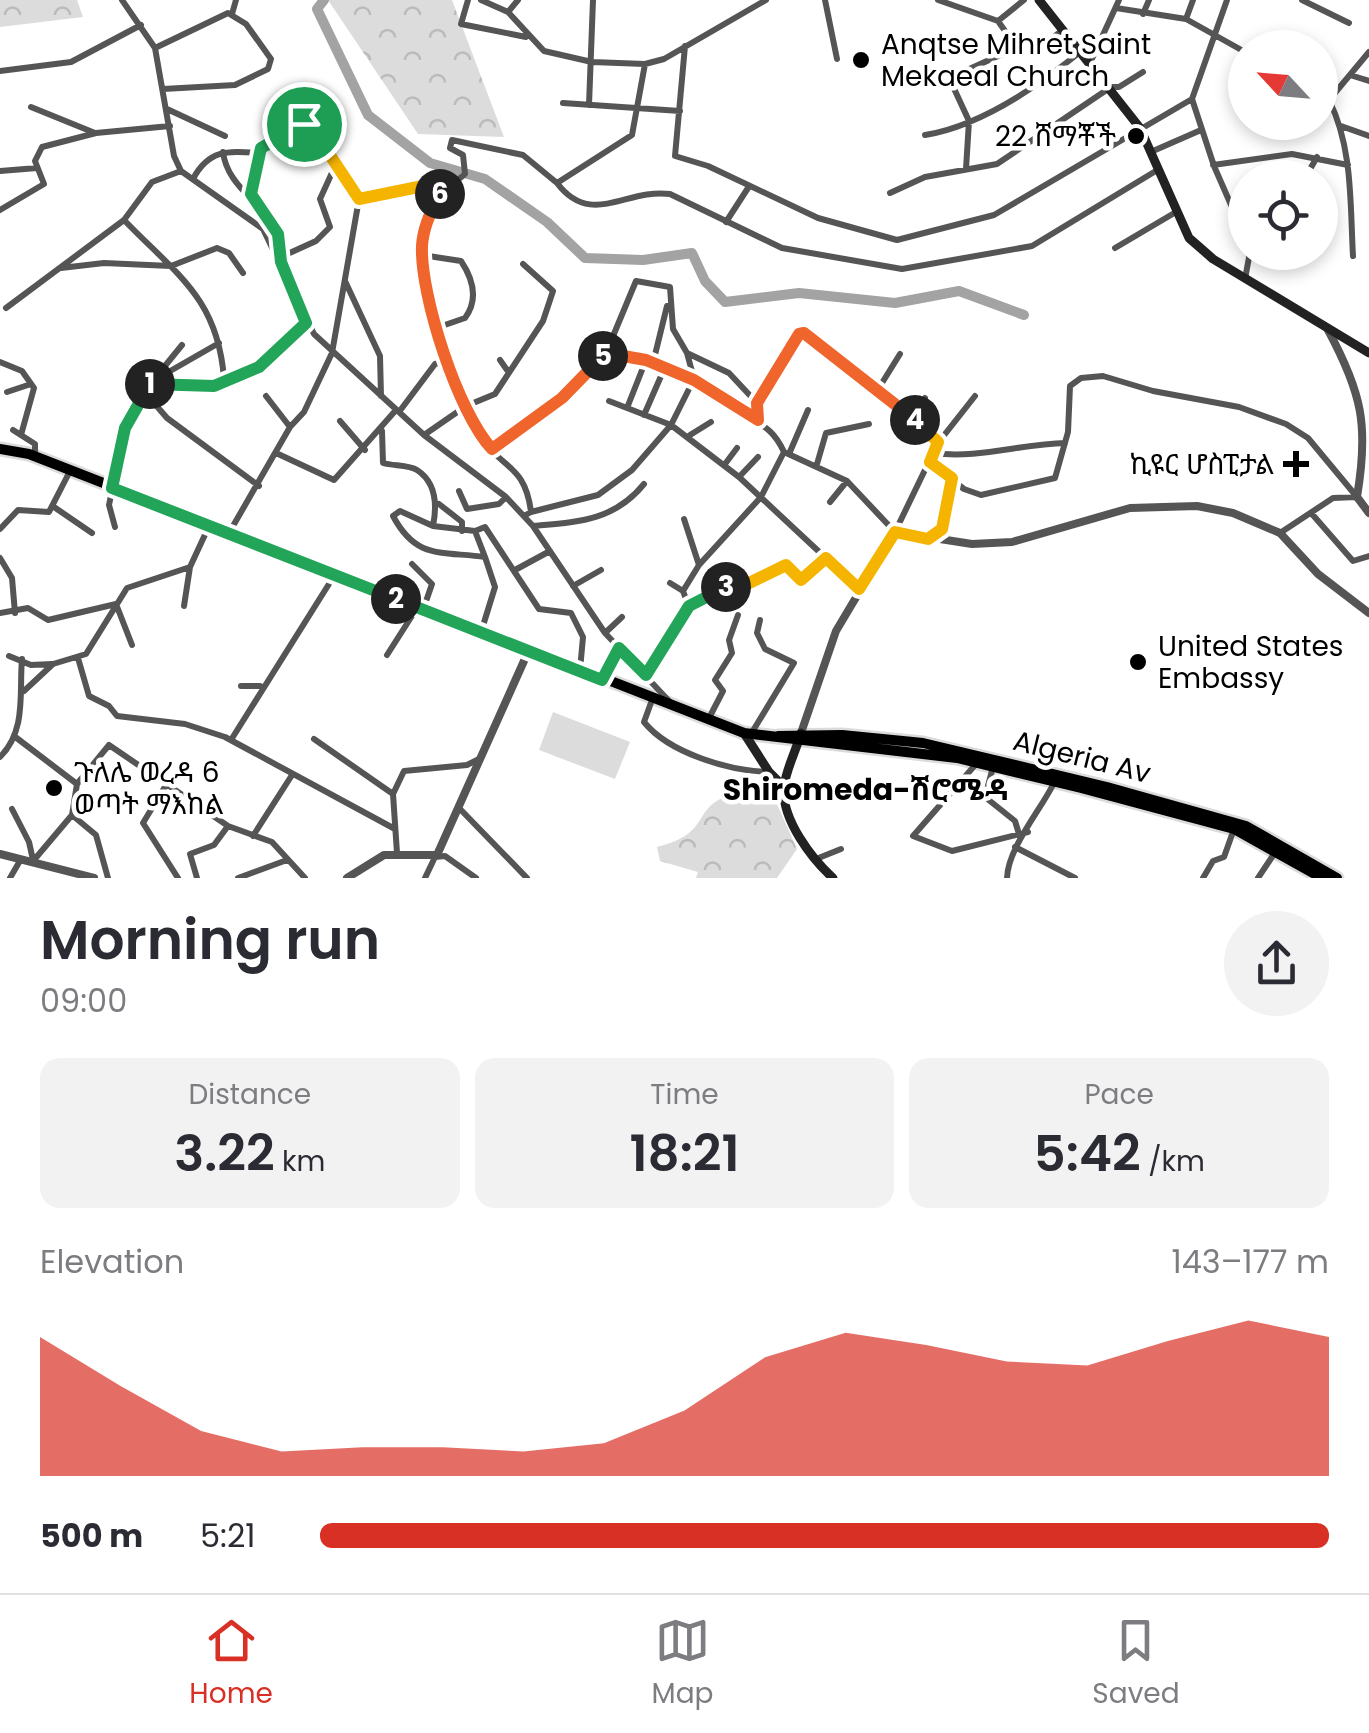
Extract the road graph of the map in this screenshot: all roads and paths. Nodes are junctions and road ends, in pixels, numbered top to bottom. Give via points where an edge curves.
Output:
1 (122, 0) edge
2 (236, 0) edge
3 (468, 0) edge
4 (481, 0) edge
5 (518, 0) edge
6 (592, 0) edge
7 (766, 0) edge
8 (825, 0) edge
9 (938, 0) edge
10 (1024, 0) edge
11 (1038, 0) edge
12 (1149, 0) edge
13 (1193, 0) edge
14 (1227, 0) edge
15 (1302, 0) edge
16 (960, 3) edge
17 (1118, 4) edge
18 (508, 12) junction
19 (232, 14) junction
20 (1143, 14) junction
21 (1186, 19) junction
22 (998, 21) junction
23 (1348, 23) dead end
24 (140, 25) junction
25 (1063, 30) junction
26 (1217, 34) junction
27 (527, 38) junction
28 (1228, 41) edge
29 (685, 46) junction
30 (156, 48) junction
31 (1018, 48) junction
32 (1081, 52) junction
33 (1369, 52) edge
34 (837, 59) dead end
35 (592, 62) junction
36 (1090, 63) junction
37 (645, 64) junction
38 (0, 71) edge
39 (1143, 72) dead end
40 (1350, 75) junction
41 (1369, 81) edge
42 (1111, 87) junction
43 (163, 89) junction
44 (1338, 89) edge
45 (1192, 99) junction
46 (562, 102) dead end
47 (589, 105) junction
48 (31, 107) dead end
49 (640, 107) junction
50 (167, 109) junction
51 (680, 111) junction
52 (1338, 121) edge
53 (969, 122) junction
54 (170, 126) junction
55 (1340, 126) junction
56 (1140, 128) junction
57 (1201, 130) junction
58 (96, 133) junction
59 (925, 135) dead end
60 (224, 136) dead end
61 (1369, 136) edge
62 (1153, 150) junction
63 (223, 152) junction
64 (259, 153) junction
65 (1316, 157) junction
66 (1314, 160) edge
67 (336, 164) junction
68 (1213, 165) junction
69 (1348, 165) junction
70 (36, 168) junction
71 (1160, 168) junction
72 (966, 169) junction
73 (181, 170) junction
74 (0, 171) edge
75 (193, 179) junction
76 (557, 183) junction
77 (748, 188) junction
78 (442, 192) junction
79 (890, 193) dead end
80 (251, 194) junction
81 (1228, 198) edge
82 (359, 199) junction
83 (0, 210) edge
84 (1176, 212) junction
85 (124, 220) junction
86 (726, 222) junction
87 (1115, 248) dead end
88 (422, 254) junction
89 (1352, 256) dead end
90 (282, 259) junction
91 (523, 264) dead end
92 (170, 266) junction
93 (60, 268) junction
94 (1247, 270) edge
95 (243, 273) dead end
96 (1245, 279) junction
97 (344, 280) junction
98 (668, 303) junction
99 (6, 308) dead end
100 (306, 323) junction
101 (436, 328) junction
102 (1327, 328) junction
103 (219, 343) junction
104 (182, 345) dead end
105 (332, 352) junction
106 (606, 353) junction
107 (687, 353) junction
108 (900, 354) dead end
109 (1369, 354) edge
110 (500, 360) dead end
111 (447, 361) junction
112 (649, 361) junction
113 (0, 362) edge
114 (665, 368) junction
115 (507, 370) junction
116 (224, 379) junction
117 (694, 380) junction
118 (32, 384) junction
119 (148, 384) junction
120 (877, 391) junction
121 (7, 392) dead end
122 (266, 396) dead end
123 (974, 396) dead end
124 (381, 397) junction
125 (925, 398) dead end
126 (609, 401) dead end
127 (757, 403) junction
128 (466, 406) junction
129 (627, 408) junction
130 (808, 410) dead end
131 (398, 411) junction
132 (644, 414) junction
133 (914, 419) junction
134 (758, 420) junction
135 (340, 421) dead end
136 (711, 422) dead end
137 (869, 424) dead end
138 (671, 425) junction
139 (290, 427) junction
140 (13, 430) dead end
141 (382, 430) junction
142 (22, 435) junction
143 (424, 435) junction
144 (690, 435) junction
145 (938, 442) junction
146 (1066, 443) junction
147 (738, 448) dead end
148 (0, 449) edge
149 (492, 449) junction
150 (365, 450) junction
151 (276, 453) junction
152 (786, 453) junction
153 (934, 453) junction
154 (35, 456) junction
155 (758, 457) dead end
156 (930, 462) junction
157 (725, 464) junction
158 (817, 464) junction
159 (70, 471) junction
160 (739, 476) junction
161 (952, 478) junction
162 (847, 481) junction
163 (644, 484) dead end
164 (259, 486) junction
165 (112, 488) junction
166 (460, 491) dead end
167 (761, 496) junction
168 (506, 497) junction
169 (1357, 498) junction
170 (437, 502) junction
171 (830, 502) dead end
172 (54, 507) junction
173 (1369, 513) edge
174 (528, 514) junction
175 (1312, 514) junction
176 (684, 519) dead end
177 (209, 526) junction
178 (433, 526) junction
179 (533, 526) junction
180 (115, 527) dead end
181 (0, 528) edge
182 (462, 531) junction
183 (474, 532) junction
184 (895, 532) junction
185 (92, 533) dead end
186 (1280, 533) junction
187 (229, 534) junction
188 (928, 539) junction
189 (550, 551) junction
190 (1369, 556) edge
191 (485, 557) junction
192 (0, 558) edge
193 (826, 558) junction
194 (412, 564) dead end
195 (699, 565) junction
196 (190, 567) junction
197 (515, 570) junction
198 (601, 570) dead end
199 (334, 576) junction
200 (670, 583) dead end
201 (573, 586) junction
202 (859, 589) junction
203 (683, 591) junction
204 (116, 604) junction
205 (184, 606) dead end
206 (689, 606) junction
207 (420, 609) junction
208 (15, 613) junction
209 (1369, 613) edge
210 (0, 614) edge
211 (738, 615) dead end
212 (622, 618) dead end
213 (760, 620) dead end
214 (480, 633) junction
215 (604, 633) junction
216 (132, 645) dead end
217 (619, 648) junction
218 (528, 652) junction
219 (387, 655) dead end
220 (10, 656) dead end
221 (22, 658) junction
222 (78, 658) junction
223 (54, 664) junction
224 (579, 672) junction
225 (646, 675) junction
226 (602, 680) junction
227 (241, 686) dead end
228 (262, 686) junction
229 (24, 691) junction
230 (652, 700) junction
231 (674, 707) junction
232 (707, 721) junction
233 (747, 734) junction
234 (14, 736) junction
235 (800, 738) junction
236 (314, 739) dead end
237 (232, 740) junction
238 (485, 756) junction
239 (0, 757) edge
240 (976, 763) junction
241 (992, 766) junction
242 (768, 772) junction
243 (292, 775) junction
244 (1055, 782) junction
245 (77, 784) junction
246 (166, 785) junction
247 (784, 787) junction
248 (393, 794) junction
249 (12, 808) dead end
250 (461, 810) junction
251 (72, 816) junction
252 (228, 826) junction
253 (395, 829) junction
254 (1234, 830) junction
255 (1028, 832) junction
256 (1019, 834) junction
257 (253, 836) junction
258 (1015, 847) junction
259 (841, 849) dead end
260 (1277, 850) junction
261 (398, 853) junction
262 (0, 854) edge
263 (435, 857) junction
264 (22, 858) junction
265 (816, 859) junction
266 (34, 860) junction
267 (287, 860) junction
268 (72, 874) edge
269 (827, 876) edge
270 (1319, 877) edge
271 (10, 878) edge
272 (94, 878) edge
273 (108, 878) edge
274 (178, 878) edge
275 (197, 878) edge
276 (238, 878) edge
277 (306, 878) edge
278 (347, 878) edge
279 (425, 878) edge
280 (476, 878) edge
281 (527, 878) edge
282 (1007, 878) edge
283 (1074, 878) edge
284 (1203, 878) edge
285 (1258, 878) edge
286 (1337, 878) edge

1 - 24 street
2 - 19 street
3 - 27 street via 461,24
4 - 18 street
5 - 18 street
6 - 35 street
7 - 29 street
8 - 34 street
9 - 16 street
10 - 22 street
11 - 25 main road
12 - 20 street
13 - 21 street
14 - 26 street
15 - 23 street
16 - 22 street
17 - 20 street
17 - 36 street
18 - 27 street
19 - 30 street
19 - 43 street via 266,47 268,69 236,85
20 - 21 street
21 - 26 street
22 - 31 street
24 - 30 street
24 - 38 street via 71,62
25 - 31 street
25 - 32 main road
26 - 28 street
26 - 45 street
27 - 35 street via 544,51
29 - 37 street
29 - 51 street
30 - 43 street
31 - 53 street via 952,79
32 - 36 main road
32 - 53 street
33 - 40 street
35 - 37 street
35 - 47 street
36 - 42 main road
37 - 49 street
39 - 42 street
40 - 41 street
40 - 44 street
42 - 56 main road
42 - 72 street via 996,164
43 - 50 street
45 - 56 street
45 - 57 street
46 - 47 street
47 - 49 street
48 - 58 street
49 - 51 street
49 - 76 street via 629,138
50 - 54 street
50 - 60 street
51 - 77 street via 674,156
52 - 55 street
53 - 59 street
53 - 72 street
54 - 58 street
54 - 73 street
55 - 61 street
55 - 69 street
56 - 62 main road
56 - 77 street via 994,215 928,235 884,238
57 - 62 street
57 - 68 street
58 - 70 street via 42,147
62 - 71 main road
63 - 64 street
63 - 75 street via 207,157
63 - 80 street via 229,175
64 - 67 street via 309,124
64 - 80 street
65 - 66 street
65 - 68 street
65 - 69 street
67 - 82 street
67 - 90 street via 320,199 330,227
68 - 81 street
69 - 89 street
70 - 74 street
70 - 83 street via 42,188
71 - 84 main road
71 - 86 street via 1032,246 902,269 792,251
72 - 79 street
73 - 75 street
73 - 85 street via 152,182
75 - 90 street via 263,229
76 - 78 street via 523,155 452,140 465,174
76 - 86 street via 575,202 588,205 670,194
77 - 86 street
78 - 82 street via 412,187
78 - 88 street via 428,218
80 - 90 street via 272,221
82 - 97 street
84 - 87 street
84 - 96 main road via 1189,238
85 - 92 street
85 - 93 street
88 - 101 street
88 - 101 street via 461,261 473,287 465,318
90 - 100 street
91 - 115 street via 553,294 543,321
92 - 93 street via 104,262
92 - 95 street via 217,248
92 - 103 street via 204,304
93 - 99 street
94 - 96 street
96 - 102 main road
97 - 105 street
97 - 124 street via 380,356
98 - 106 street via 670,288 636,280
98 - 107 street via 674,334
98 - 112 street
100 - 105 street
100 - 116 street via 259,367
101 - 111 street
102 - 109 main road
102 - 169 street via 1360,398
103 - 116 street
103 - 119 street
104 - 119 street
105 - 124 street
105 - 139 street
106 - 112 street
106 - 149 street via 562,398
107 - 117 street
107 - 127 street via 728,373
108 - 120 street
110 - 115 street
111 - 128 street
111 - 131 street via 435,364
112 - 114 street
112 - 129 street
113 - 118 street via 22,371
114 - 117 street
114 - 132 street
115 - 128 street via 495,394
116 - 119 street via 214,386
117 - 134 street
117 - 138 street
118 - 121 street
118 - 142 street
119 - 164 street via 148,396 162,414
119 - 165 street via 125,428
120 - 127 street via 804,333
120 - 133 street
122 - 139 street
123 - 145 street
124 - 131 street
125 - 133 street
126 - 129 street
127 - 134 street
128 - 143 street
128 - 149 street
129 - 132 street
130 - 152 street
131 - 141 street
131 - 143 street
132 - 138 street
133 - 145 street
134 - 152 street
135 - 150 street
136 - 144 street
137 - 158 street via 826,433
138 - 144 street
138 - 174 street via 632,470 598,495
139 - 151 street
140 - 142 street
141 - 150 street
141 - 170 street via 383,462 416,470
142 - 154 street via 35,444
143 - 168 street
144 - 157 street
145 - 153 street
146 - 153 street via 965,456
146 - 161 street via 1055,478 981,495
146 - 169 street via 1070,386 1103,376 1286,424 1308,438
147 - 157 street
148 - 154 main road
149 - 174 street via 526,482
150 - 151 street via 334,480
151 - 164 street
152 - 158 street
152 - 167 street
153 - 156 street
154 - 159 main road
155 - 160 street
156 - 161 street
156 - 184 street
157 - 160 street
158 - 162 street
159 - 165 main road
159 - 172 street
160 - 167 street
161 - 188 street via 942,529
162 - 171 street
162 - 184 street
163 - 179 street via 607,516
164 - 187 street
165 - 177 main road
165 - 180 street
166 - 168 street via 467,509
167 - 193 street
167 - 195 street
168 - 174 street
169 - 173 street
169 - 175 street via 1333,498
170 - 178 street
170 - 182 street via 462,522
172 - 181 street via 18,510
172 - 185 street
174 - 179 street
175 - 186 street
175 - 190 street via 1353,561
176 - 195 street
177 - 187 main road
177 - 196 street
178 - 182 street
178 - 191 street via 400,511 392,518 420,550
179 - 189 street
182 - 183 street
183 - 191 street
183 - 197 street via 485,528
184 - 188 street
184 - 202 street
186 - 188 street via 1233,513 1148,506 1012,542
186 - 209 street via 1318,574
187 - 199 main road
189 - 197 street
189 - 201 street
191 - 214 street via 495,587
192 - 208 street via 12,578
193 - 202 street
193 - 206 street via 801,580 786,565
194 - 207 street via 432,584
195 - 203 street
196 - 204 street via 132,585
196 - 205 street
197 - 224 street via 539,609 569,612 576,620 583,637
198 - 201 street
199 - 207 main road
199 - 228 street
200 - 203 street
201 - 215 street
202 - 235 street via 822,661
203 - 206 street
204 - 208 street via 48,620 28,608
204 - 216 street
204 - 222 street
206 - 225 street
207 - 214 main road
207 - 219 street
208 - 210 street
211 - 232 street via 732,653 715,680 722,693
212 - 215 street
213 - 233 street via 764,649 794,662
214 - 218 main road
215 - 217 street
217 - 225 street
217 - 226 street
218 - 224 main road
218 - 238 street
220 - 221 street
221 - 223 street via 31,665
221 - 229 street
222 - 223 street
222 - 237 street via 89,696 117,716 185,724
223 - 229 street
224 - 226 main road
225 - 231 street
226 - 230 main road
227 - 228 street
228 - 237 street
229 - 234 street
230 - 231 main road
230 - 242 street via 644,722 658,738 732,769
231 - 232 main road
232 - 233 main road
233 - 235 main road
233 - 242 main road
234 - 239 street
234 - 245 street
235 - 240 main road, Algeria Av
235 - 247 main road
235 - 286 main road, Algeria Av via 958,749 1167,802 1246,826
236 - 248 street
237 - 243 street
238 - 248 street via 467,764 408,768
238 - 250 street
240 - 241 main road, Algeria Av
240 - 256 street via 913,836 952,851
241 - 244 main road, Algeria Av
241 - 256 street via 985,797 1014,821
242 - 247 main road
243 - 253 street
243 - 257 street
244 - 254 main road, Algeria Av
244 - 255 street
245 - 246 street via 108,745
245 - 251 street
246 - 252 street
246 - 274 street via 143,820
247 - 265 main road via 792,820
248 - 253 street
249 - 266 street
250 - 263 street
250 - 281 street
251 - 266 street
251 - 273 street via 96,835
252 - 257 street
252 - 275 street via 214,845 190,854
253 - 261 street
254 - 260 main road, Algeria Av
254 - 284 street via 1224,857
255 - 256 street
255 - 258 street
257 - 267 street via 272,842
258 - 282 street
258 - 283 street
259 - 265 street
260 - 270 main road, Algeria Av
260 - 285 street
261 - 263 street
261 - 278 street
262 - 264 street
263 - 279 street
263 - 280 street via 452,858
264 - 266 street
264 - 271 street
265 - 269 main road
266 - 268 street
267 - 276 street
267 - 277 street
268 - 272 street

